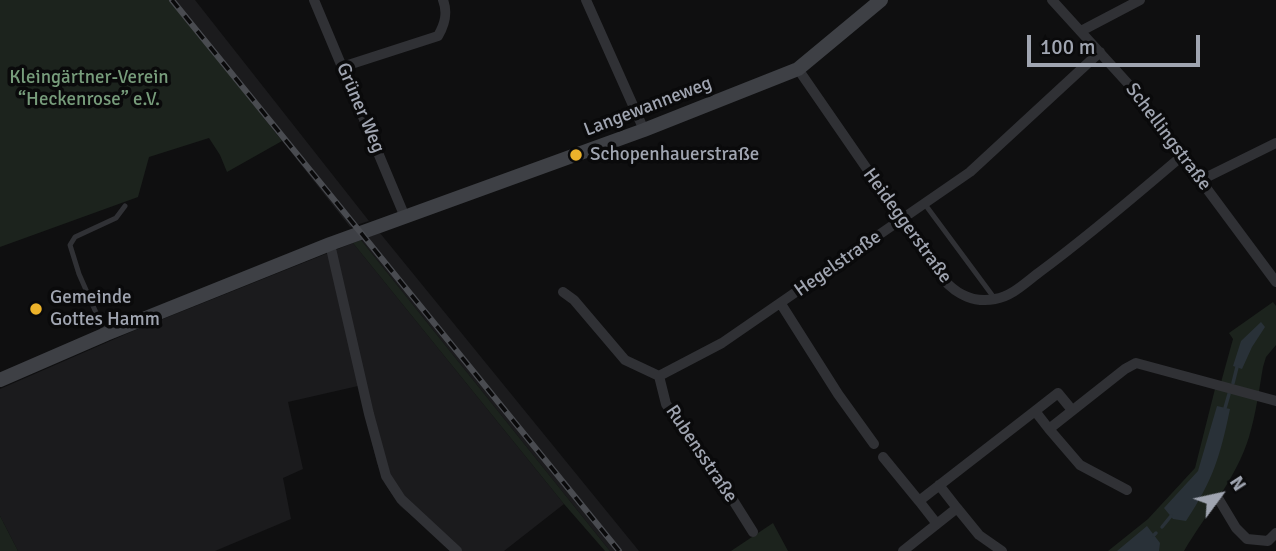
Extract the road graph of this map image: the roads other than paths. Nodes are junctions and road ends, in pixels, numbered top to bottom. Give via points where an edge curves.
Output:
1 (314, 0) edge
2 (443, 0) edge
3 (586, 0) edge
4 (881, 0) edge
5 (1052, 0) edge
6 (1140, 0) edge
7 (1081, 31) junction
8 (1100, 52) junction
9 (342, 67) junction
10 (798, 69) junction
11 (644, 130) junction
12 (1276, 143) edge
13 (1182, 156) junction
14 (1201, 180) junction
15 (924, 203) junction
16 (125, 206) dead end
17 (405, 217) junction
18 (900, 219) junction
19 (330, 244) junction
20 (1276, 282) edge
21 (563, 292) dead end
22 (995, 299) junction
23 (780, 304) junction
24 (106, 334) junction
25 (659, 376) junction
26 (0, 380) edge
27 (1276, 401) edge
28 (1072, 410) junction
29 (1035, 411) junction
30 (1049, 429) junction
31 (874, 444) dead end
32 (883, 457) dead end
33 (939, 485) junction
34 (1127, 491) dead end
35 (1218, 498) dead end
36 (919, 501) junction
37 (957, 508) junction
38 (937, 524) junction
39 (753, 532) dead end
40 (1276, 533) edge
41 (457, 551) edge
42 (903, 551) edge
43 (1002, 551) edge

1 - 9 street, Grüner Weg
2 - 9 street via 446,15 438,36
3 - 11 street
4 - 10 street, Langewanneweg
5 - 7 street, Schellingstraße
6 - 7 street
7 - 8 street, Schellingstraße
8 - 13 street, Schellingstraße
8 - 15 street, Hegelstraße via 970,172
9 - 17 street, Grüner Weg
10 - 11 street, Langewanneweg
10 - 18 street, Heideggerstraße
11 - 17 street, Langewanneweg
12 - 14 street
13 - 14 street, Schellingstraße
13 - 22 street via 1051,264 1009,295
14 - 20 street, Schellingstraße
15 - 18 street, Hegelstraße
15 - 22 lane
16 - 24 lane via 116,218 75,237 70,245
17 - 19 street, Langewanneweg
18 - 22 street, Heideggerstraße via 949,286 974,299
18 - 23 street, Hegelstraße
19 - 24 street, Langewanneweg
19 - 41 street via 386,475 401,499
21 - 25 street via 625,360
23 - 25 street, Hegelstraße via 722,343
23 - 31 street
24 - 26 street, Langewanneweg
25 - 39 street, Rubensstraße via 666,404
27 - 28 street via 1136,363
28 - 29 street via 1058,393
28 - 30 street
29 - 30 street
29 - 33 street
30 - 34 street via 1080,465
32 - 36 street
33 - 36 street
33 - 37 street
35 - 40 street via 1247,539 1268,541
36 - 38 street
37 - 38 street
37 - 43 street via 979,535
38 - 42 street

